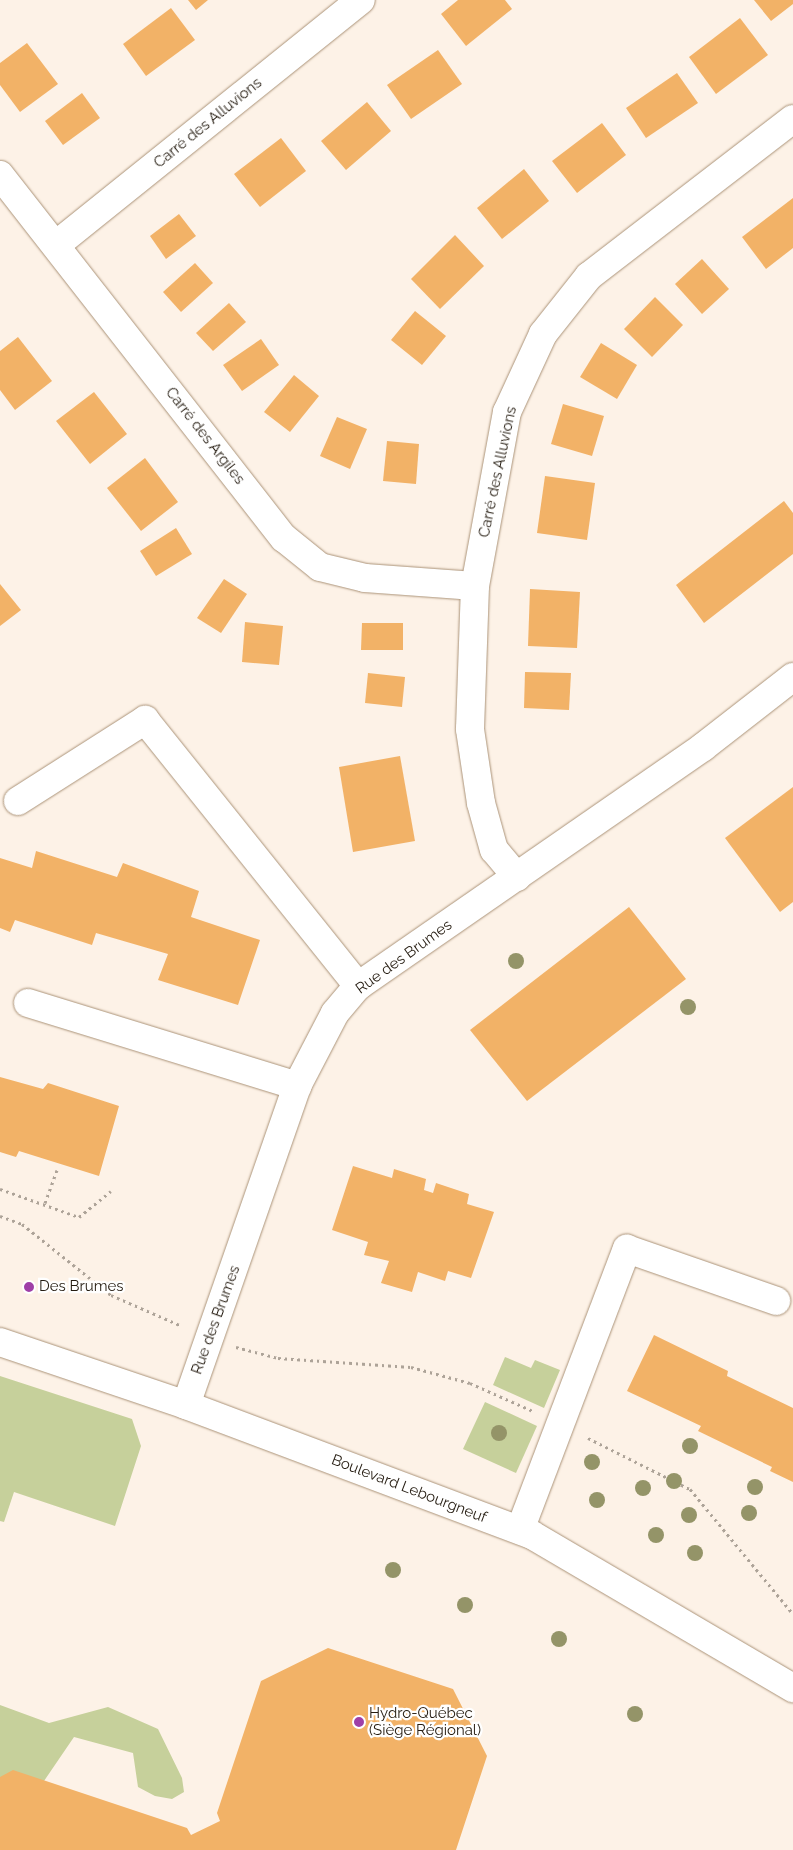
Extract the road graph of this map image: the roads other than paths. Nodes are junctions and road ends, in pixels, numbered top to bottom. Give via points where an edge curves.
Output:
1 (361, 0) edge
2 (793, 119) edge
3 (0, 175) edge
4 (56, 245) junction
5 (475, 586) junction
6 (793, 677) edge
7 (18, 801) dead end
8 (517, 877) junction
9 (358, 986) junction
10 (28, 1002) dead end
11 (297, 1086) junction
12 (776, 1301) dead end
13 (0, 1342) edge
14 (186, 1405) junction
15 (520, 1530) junction
16 (793, 1688) edge

1 - 4 street, Carré des Alluvions
2 - 5 street, Carré des Alluvions via 589,276 543,334 507,412
3 - 4 street, Carré des Argiles
4 - 5 street, Carré des Argiles via 284,538 320,567 365,578
5 - 8 street, Carré des Alluvions via 471,738 481,804 494,850
6 - 8 street, Rue des Brumes via 703,747
7 - 9 street via 145,720
8 - 9 street, Rue des Brumes
9 - 11 street, Rue des Brumes via 335,1012
10 - 11 street
11 - 14 street, Rue des Brumes
12 - 15 street via 627,1249
13 - 14 street, Boulevard Lebourgneuf
14 - 15 street, Boulevard Lebourgneuf
15 - 16 street, Boulevard Lebourgneuf

